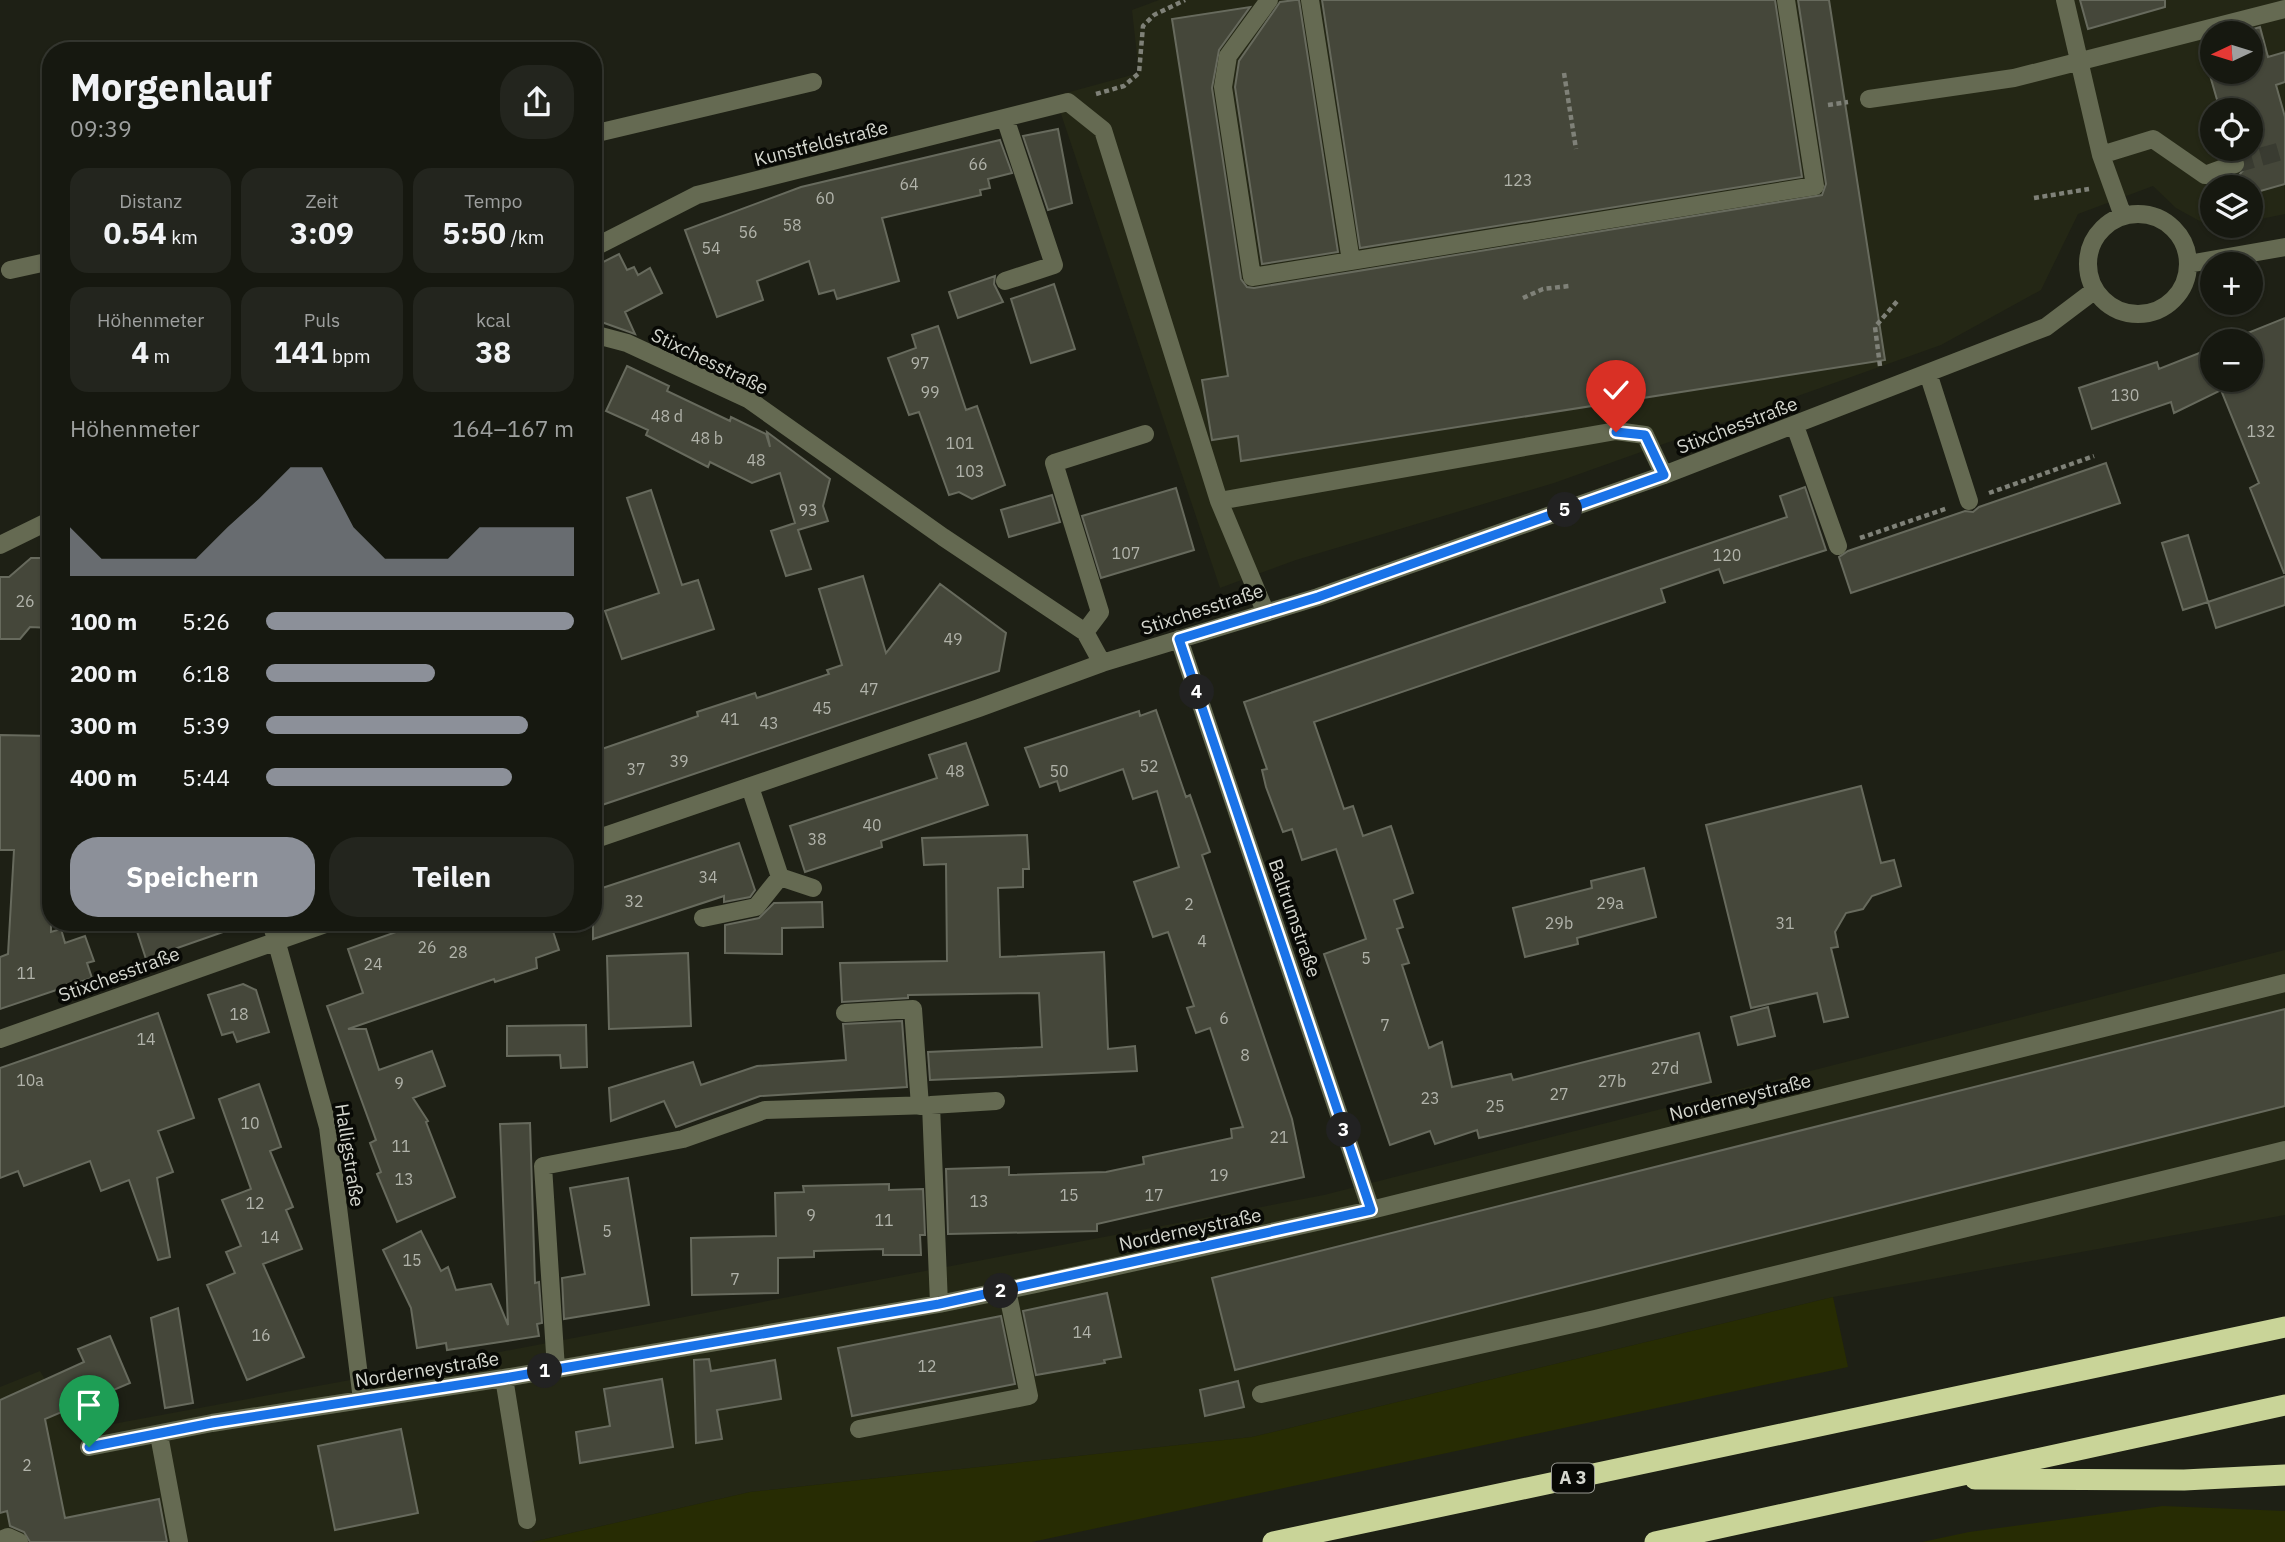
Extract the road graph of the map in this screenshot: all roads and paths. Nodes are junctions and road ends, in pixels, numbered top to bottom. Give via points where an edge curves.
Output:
1 (1185, 0) edge
2 (1269, 0) edge
3 (1310, 0) edge
4 (1786, 0) edge
5 (2065, 0) edge
6 (2285, 9) edge
7 (2078, 63) junction
8 (1564, 73) dead end
9 (813, 82) dead end
10 (1869, 99) dead end
11 (1068, 102) junction
12 (1005, 118) junction
13 (602, 132) edge
14 (1576, 149) dead end
15 (2101, 155) junction
16 (2235, 164) tunnel mouth
17 (2110, 181) junction
18 (2034, 198) dead end
19 (2123, 216) junction
20 (602, 243) edge
21 (2285, 247) edge
22 (1351, 261) junction
23 (42, 263) edge
24 (2188, 264) junction
25 (10, 270) dead end
26 (1005, 281) dead end
27 (1569, 286) dead end
28 (2095, 290) junction
29 (1523, 298) dead end
30 (1899, 299) dead end
31 (602, 336) edge
32 (1881, 371) dead end
33 (1928, 373) junction
34 (1795, 426) junction
35 (1146, 434) dead end
36 (1664, 475) junction
37 (1969, 500) dead end
38 (1219, 501) junction
39 (42, 524) edge
40 (0, 545) edge
41 (1838, 546) dead end
42 (1265, 611) junction
43 (1085, 632) junction
44 (1179, 639) junction
45 (1102, 663) junction
46 (750, 787) junction
47 (602, 837) edge
48 (780, 877) junction
49 (813, 888) dead end
50 (703, 918) dead end
51 (273, 931) edge
52 (2285, 983) edge
53 (845, 1013) dead end
54 (0, 1039) edge
55 (996, 1101) dead end
56 (925, 1105) junction
57 (2285, 1150) edge
58 (1371, 1210) junction
59 (1007, 1290) junction
60 (939, 1304) junction
61 (2285, 1327) edge
62 (556, 1369) junction
63 (504, 1378) junction
64 (1261, 1394) dead end
65 (362, 1400) junction
66 (2285, 1405) edge
67 (859, 1429) dead end
68 (159, 1435) junction
69 (89, 1447) dead end
70 (2285, 1475) edge
71 (1934, 1479) junction
72 (527, 1520) dead end
73 (0, 1540) edge
74 (19, 1542) edge
75 (179, 1542) edge
76 (1273, 1542) edge
77 (1655, 1542) edge

1 - 11 path via 1154,15 1143,26 1139,73 1124,86
2 - 22 street via 1228,56 1223,87 1252,277
3 - 22 street
4 - 22 street via 1815,186
5 - 7 street
6 - 7 street
7 - 10 street via 2014,79
7 - 15 street
8 - 14 path
9 - 13 street
11 - 12 street, Kunstfeldstraße
11 - 38 street via 1102,130
12 - 20 street, Kunstfeldstraße via 697,195
12 - 26 street via 1054,265
15 - 16 street via 2153,139 2205,176
15 - 17 street
17 - 18 path via 2091,189
17 - 19 street
19 - 24 street via 2154,217 2167,224 2178,235
19 - 28 street via 2098,233 2091,246 2087,261
21 - 24 street
23 - 25 street
24 - 28 street via 2178,295 2151,313 2119,311
27 - 29 path via 1543,289
28 - 33 street, Stixchesstraße via 2046,327
30 - 32 path via 1875,327
31 - 43 street, Stixchesstraße via 627,343 748,400
33 - 34 street, Stixchesstraße
33 - 37 street
34 - 36 street, Stixchesstraße
34 - 41 street
35 - 43 street via 1054,463 1100,612
36 - 38 street via 1645,435 1616,432
36 - 42 street, Stixchesstraße via 1318,597
38 - 42 street
39 - 40 street
42 - 44 street, Stixchesstraße
43 - 45 street, Stixchesstraße
44 - 45 street, Stixchesstraße
44 - 58 street, Baltrumstraße
45 - 46 street, Stixchesstraße
46 - 47 street, Stixchesstraße
46 - 48 street
48 - 49 street
48 - 50 street via 756,907
51 - 54 street, Stixchesstraße
51 - 65 street, Halligstraße via 328,1127
52 - 58 street, Norderneystraße
53 - 56 street via 913,1009
55 - 56 street
56 - 60 street
56 - 62 street via 765,1110 683,1139 543,1166
57 - 64 street via 1595,1319
58 - 59 street, Norderneystraße
59 - 60 street, Norderneystraße
59 - 67 street via 1029,1396
60 - 62 street, Norderneystraße
61 - 76 highway, A 3
62 - 63 street, Norderneystraße
63 - 65 street, Norderneystraße
63 - 72 street
65 - 68 street, Norderneystraße
66 - 71 highway
68 - 69 street, Norderneystraße
68 - 75 street
70 - 71 highway via 2184,1480
71 - 77 highway
73 - 74 street via 8,1537

